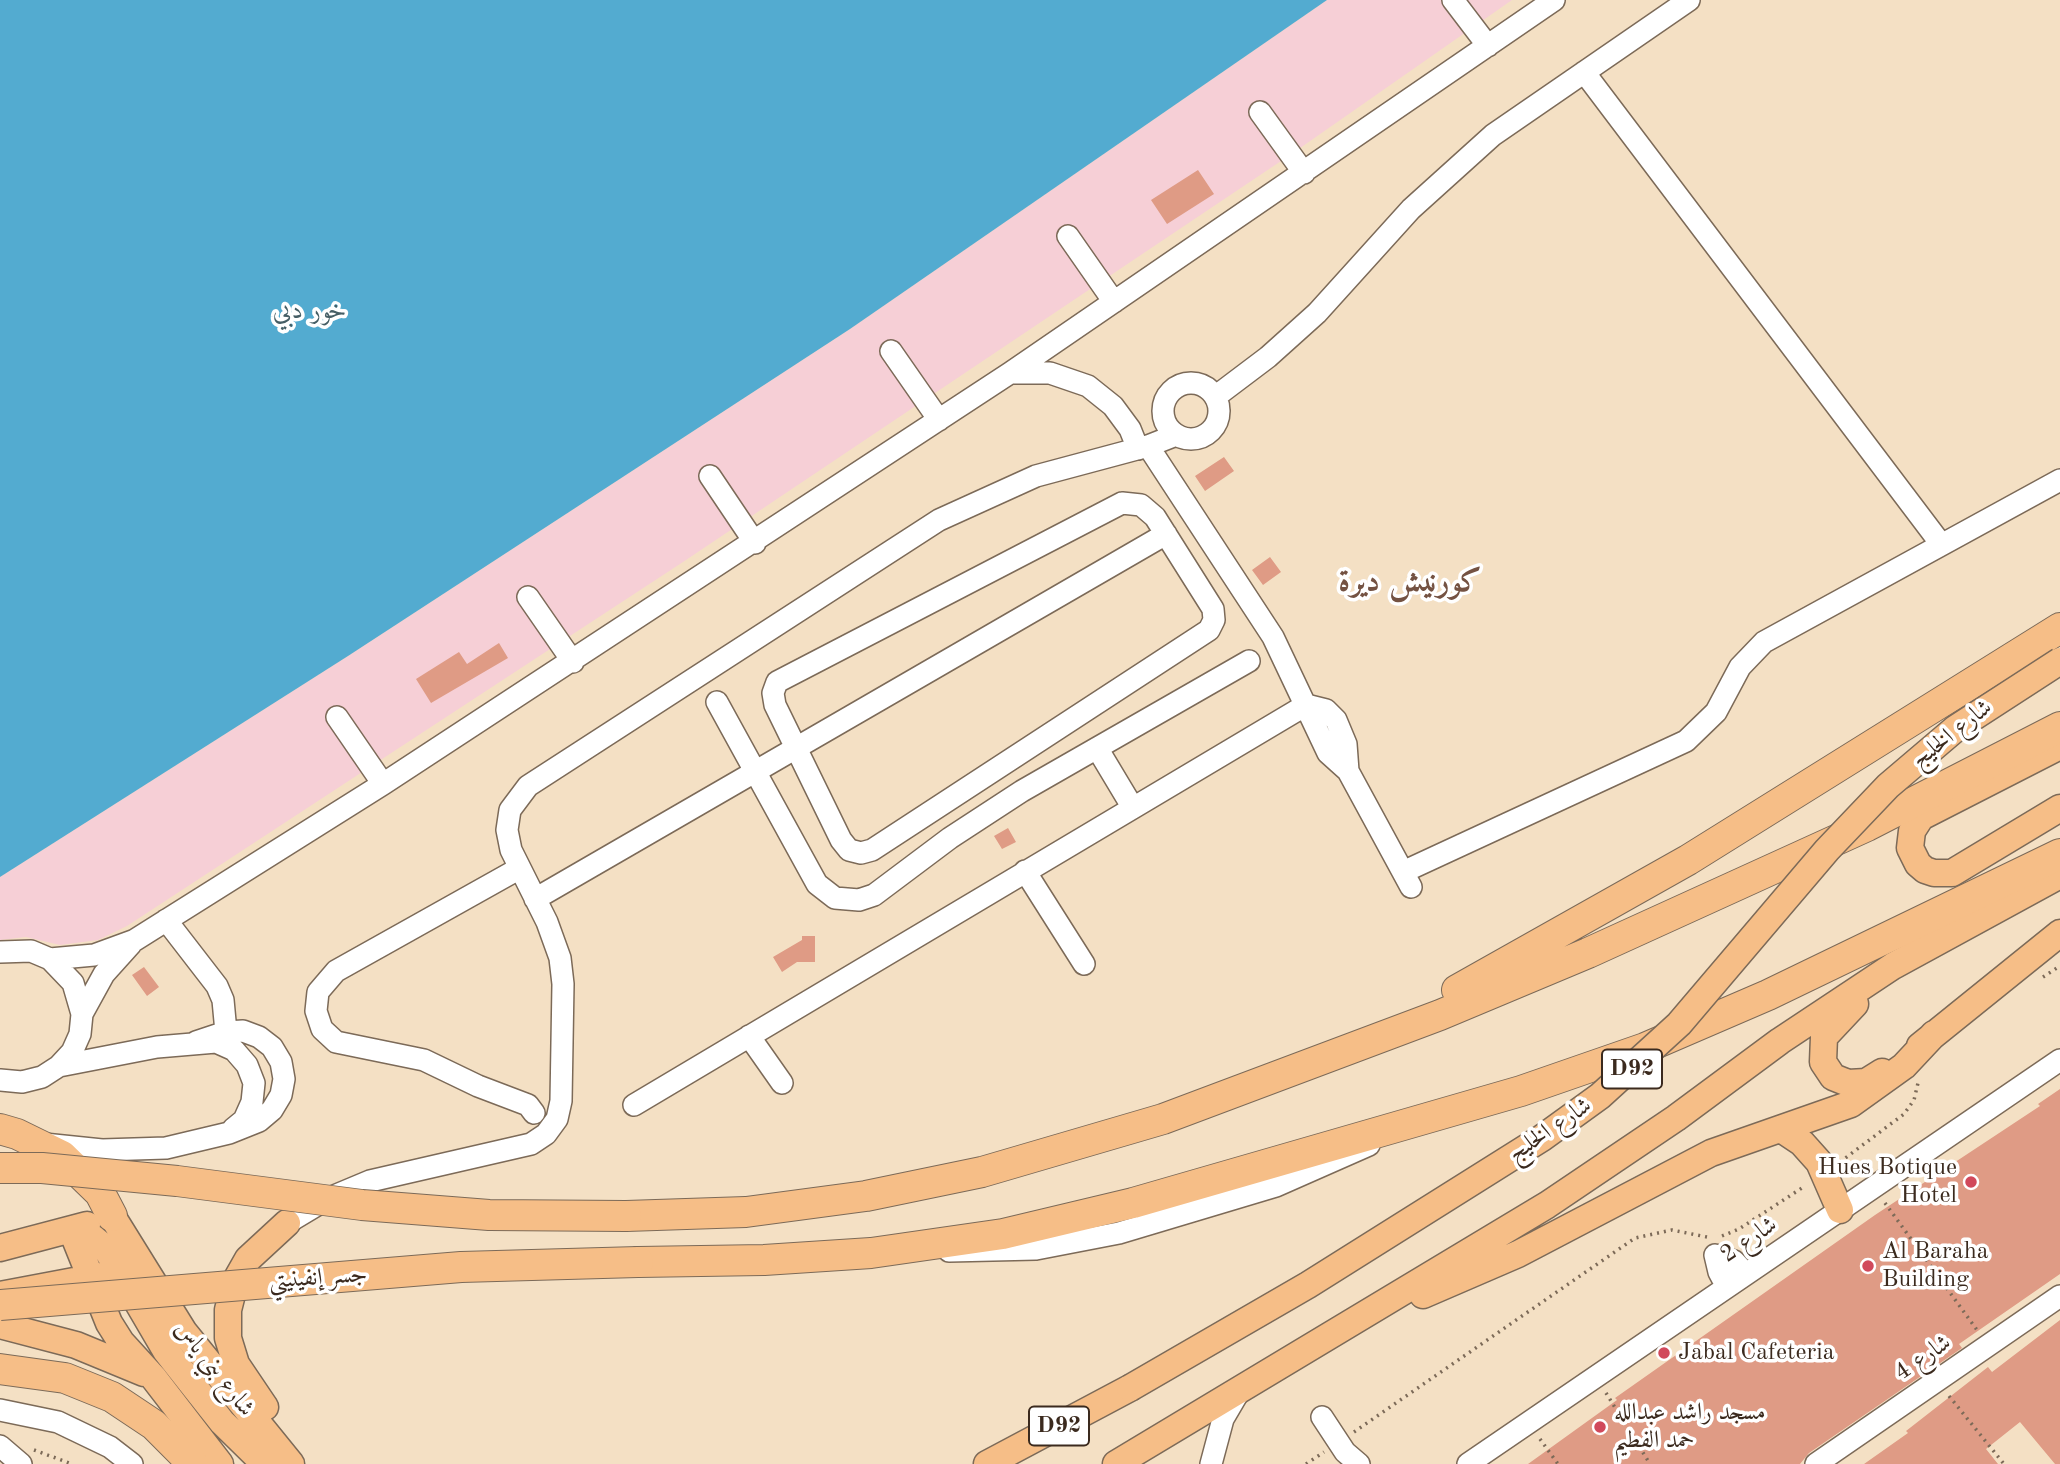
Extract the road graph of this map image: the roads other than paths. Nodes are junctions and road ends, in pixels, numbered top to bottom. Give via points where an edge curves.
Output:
1 (1453, 0) edge
2 (1554, 0) edge
3 (1689, 0) edge
4 (1488, 46) junction
5 (1584, 72) junction
6 (1259, 112) dead end
7 (1304, 173) junction
8 (1068, 236) dead end
9 (1114, 302) junction
10 (891, 351) dead end
11 (1010, 373) junction
12 (1215, 397) junction
13 (939, 420) junction
14 (1176, 435) junction
15 (1143, 448) junction
16 (710, 476) dead end
17 (2060, 480) edge
18 (1166, 534) junction
19 (755, 543) junction
20 (1941, 544) junction
21 (528, 597) dead end
22 (2060, 628) edge
23 (1249, 661) dead end
24 (2060, 661) edge
25 (573, 662) junction
26 (717, 702) dead end
27 (1306, 705) junction
28 (337, 717) dead end
29 (2060, 727) edge
30 (2060, 746) edge
31 (796, 748) junction
32 (1097, 748) junction
33 (755, 771) junction
34 (383, 784) junction
35 (1133, 808) junction
36 (2060, 808) edge
37 (2060, 854) edge
38 (520, 868) junction
39 (1025, 871) junction
40 (2060, 875) edge
41 (535, 899) junction
42 (166, 920) junction
43 (2060, 933) edge
44 (135, 940) junction
45 (0, 953) edge
46 (50, 959) junction
47 (1084, 964) dead end
48 (1893, 966) junction
49 (82, 1014) junction
50 (226, 1032) junction
51 (1934, 1034) junction
52 (750, 1036) junction
53 (196, 1042) junction
54 (2060, 1059) edge
55 (59, 1066) junction
56 (1292, 1071) junction
57 (1, 1080) edge
58 (782, 1083) dead end
59 (634, 1105) dead end
60 (534, 1113) dead end
61 (0, 1129) edge
62 (1781, 1129) junction
63 (229, 1133) junction
64 (39, 1143) junction
65 (0, 1168) edge
66 (1840, 1210) junction
67 (112, 1216) junction
68 (287, 1223) joint
69 (72, 1231) junction
70 (0, 1248) edge
71 (96, 1258) junction
72 (132, 1271) junction
73 (1746, 1274) junction
74 (0, 1279) edge
75 (1727, 1287) junction
76 (0, 1295) edge
77 (2060, 1296) edge
78 (0, 1305) edge
79 (1367, 1314) junction
80 (0, 1325) edge
81 (0, 1369) edge
82 (153, 1377) junction
83 (1240, 1390) junction
84 (0, 1410) edge
85 (1322, 1417) dead end
86 (0, 1446) edge
87 (21, 1464) edge
88 (132, 1464) edge
89 (193, 1464) edge
90 (220, 1464) edge
91 (265, 1464) edge
92 (291, 1464) edge
93 (308, 1464) edge
94 (986, 1464) edge
95 (1116, 1464) edge
96 (1211, 1464) edge
97 (1359, 1464) edge
98 (1468, 1464) edge
99 (1816, 1464) edge

1 - 4 street
2 - 4 street
3 - 5 street
4 - 7 street
5 - 12 street via 1522,112 1464,159 1411,209 1309,321
5 - 20 street
6 - 7 street
7 - 9 street
8 - 9 street
9 - 11 street
10 - 13 street
11 - 13 street
11 - 15 street via 1050,373 1088,386 1112,406
12 - 14 street via 1218,421 1208,434 1192,439
12 - 14 street via 1195,383 1171,391 1163,414
13 - 19 street
14 - 15 street
15 - 27 street via 1273,637
15 - 38 street via 1036,476 939,520 536,780 520,793 508,820 508,841
16 - 19 street
17 - 20 street
18 - 31 street
18 - 31 street via 1146,508 1129,502 1116,505 786,675 774,688 773,699
18 - 31 street via 1213,608 1209,630 873,850 860,853 844,846
19 - 25 street
20 - 27 street via 1763,642 1740,667 1716,712 1686,741 1407,880 1348,771 1328,753
21 - 25 street
22 - 56 highway via 1596,913 1434,1002
23 - 32 street
24 - 94 main road, شارع الخليج / D92, bridge via 1955,729 1888,786 1827,850 1679,1024 1600,1097 1319,1278 1130,1388
25 - 34 street
26 - 33 street
27 - 35 street
28 - 34 street
29 - 56 highway via 1867,826 1614,942 1440,1016
30 - 36 main road via 1921,817 1912,831 1910,848 1926,870 1952,873
31 - 33 street
32 - 33 street via 985,814 874,895 859,900 835,898 817,884
32 - 35 street
33 - 41 street
34 - 42 street
35 - 39 street
37 - 78 highway, جسر إنفينيتي, bridge via 1707,1023 1584,1071 1068,1220 909,1249 817,1258 461,1267
38 - 41 street
38 - 60 street via 336,971 318,992 316,1011 322,1029 336,1042 424,1060 528,1105
39 - 47 street
39 - 52 street
40 - 48 main road, D92
41 - 68 street via 556,946 563,984 561,1101 552,1127 531,1144 348,1189
42 - 44 street
42 - 50 street via 217,986
43 - 51 main road
44 - 46 street via 93,955
44 - 49 street via 104,974
45 - 46 street via 30,951
46 - 49 street via 73,982
48 - 51 main road via 1824,1037 1821,1054 1827,1070 1849,1083 1866,1082
48 - 79 main road, D92 via 1612,1163
49 - 55 street via 80,1034
50 - 53 street
50 - 63 street via 243,1031 272,1047 284,1079 272,1110 259,1121
51 - 62 main road via 1904,1066 1869,1093 1830,1113
52 - 58 street
52 - 59 street
53 - 55 street
53 - 63 street via 216,1042 234,1050 254,1083 253,1102 244,1120
54 - 66 street, شارع 2
55 - 57 street via 22,1082
56 - 65 highway, bridge via 1097,1139 924,1185 746,1212 489,1214 362,1205 42,1168
61 - 64 highway
62 - 66 main road via 1811,1152
62 - 79 main road via 1699,1159 1489,1268
63 - 64 street via 134,1151
64 - 67 highway via 83,1173
66 - 73 street, شارع 2
67 - 69 main road
67 - 71 main road via 109,1237
67 - 72 main road, شارع بني ياس
68 - 93 main road via 257,1249 235,1282 228,1338 242,1377
69 - 70 main road
69 - 71 main road
71 - 72 main road
71 - 74 main road
71 - 76 main road
71 - 82 main road via 121,1342
72 - 91 main road via 166,1351 222,1422
72 - 92 main road, شارع بني ياس
73 - 75 street, شارع 2
73 - 75 street via 1734,1261 1715,1255
75 - 98 street, شارع 2
77 - 99 street, شارع 4
79 - 83 main road, D92
80 - 82 main road via 76,1345
81 - 89 highway via 89,1386 134,1410
82 - 90 main road
83 - 95 main road, D92
83 - 96 street via 1223,1419
84 - 88 street via 58,1422 110,1447
85 - 97 street via 1338,1443
86 - 87 street

